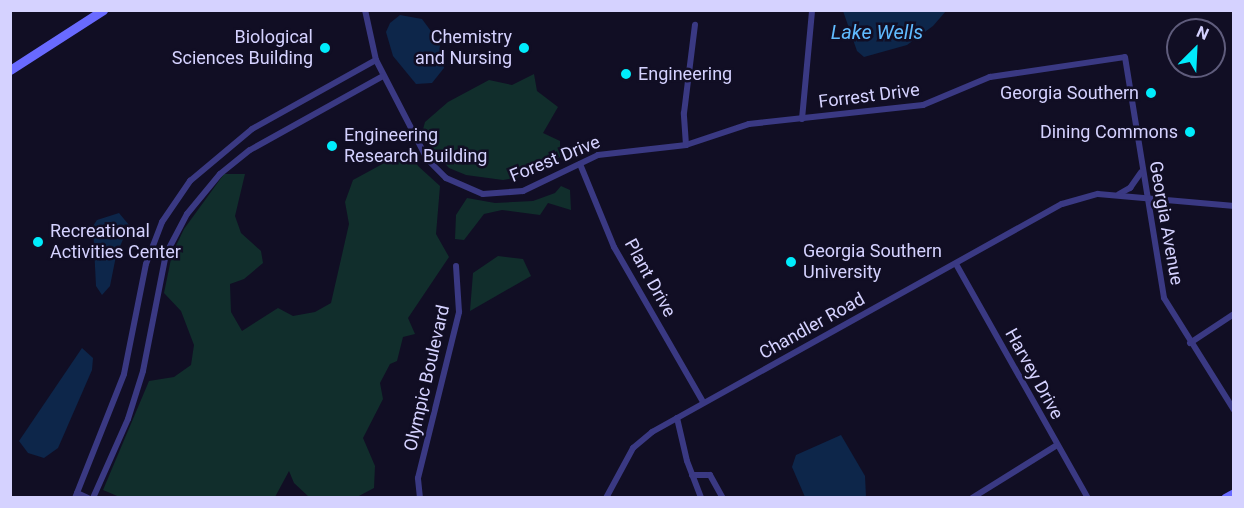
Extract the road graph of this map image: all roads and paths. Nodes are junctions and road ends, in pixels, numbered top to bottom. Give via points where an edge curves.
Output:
1 (102, 10) edge
2 (365, 10) edge
3 (812, 12) dead end
4 (695, 25) dead end
5 (1125, 57) joint
6 (376, 60) junction
7 (10, 70) edge
8 (383, 76) junction
9 (802, 119) junction
10 (686, 145) junction
11 (580, 164) junction
12 (1142, 172) junction
13 (1117, 195) junction
14 (1146, 199) junction
15 (1233, 206) edge
16 (956, 264) junction
17 (456, 266) dead end
18 (1233, 314) edge
19 (1191, 343) junction
20 (703, 402) junction
21 (1233, 410) edge
22 (677, 418) junction
23 (1056, 445) junction
24 (692, 475) junction
25 (1233, 493) edge
26 (76, 495) edge
27 (88, 498) edge
28 (93, 498) edge
29 (420, 498) edge
30 (606, 498) edge
31 (701, 498) edge
32 (723, 498) edge
33 (972, 498) edge
34 (1088, 498) edge
35 (1226, 498) edge

1 - 7 street
2 - 6 street, Forest Drive
3 - 9 street
4 - 10 street via 684,113
5 - 9 street, Forrest Drive via 985,78 923,105
5 - 12 street, Georgia Avenue
6 - 8 street, Forest Drive
6 - 26 street via 252,129 190,180 162,222 146,264 124,374
8 - 11 street, Forest Drive via 427,159 461,187 506,194
8 - 28 street via 250,150 202,192 166,254 143,371 128,419
9 - 10 street, Forrest Drive via 749,124
10 - 11 street, Forest Drive via 617,151
11 - 20 street, Plant Drive via 614,247
12 - 13 street via 1130,188
12 - 14 street, Georgia Avenue
13 - 14 street, Chandler Road
13 - 16 street, Chandler Road via 1083,195 1069,201
14 - 15 street, Chandler Road
14 - 19 street, Georgia Avenue via 1164,298
16 - 20 street, Chandler Road
16 - 23 street, Harvey Drive
17 - 29 street, Olympic Boulevard via 459,312 418,478
18 - 19 street
19 - 21 street, Georgia Avenue
20 - 22 street, Chandler Road
22 - 24 street
22 - 30 street, Chandler Road via 633,448
23 - 33 street
23 - 34 street, Harvey Drive
24 - 31 street
24 - 32 street via 710,476
25 - 35 street
26 - 27 street

